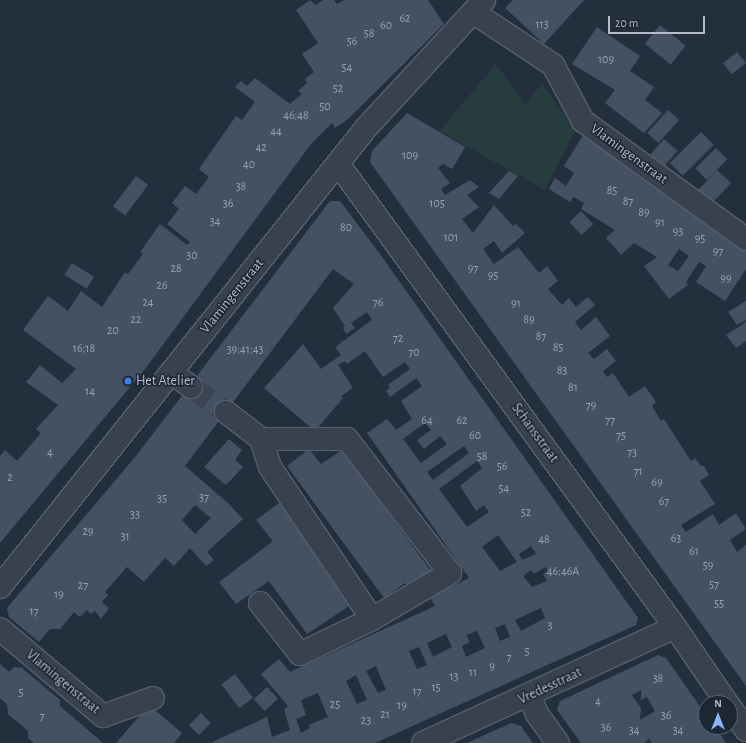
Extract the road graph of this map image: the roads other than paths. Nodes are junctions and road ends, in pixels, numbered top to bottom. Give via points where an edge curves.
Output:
1 (478, 6) edge
2 (338, 165) junction
3 (746, 240) edge
4 (171, 372) junction
5 (191, 387) tunnel mouth
6 (226, 412) tunnel mouth
7 (261, 438) junction
8 (0, 587) edge
9 (260, 603) dead end
10 (372, 619) junction
11 (675, 627) junction
12 (0, 629) edge
13 (722, 695) edge
14 (529, 696) junction
15 (153, 698) dead end
16 (738, 718) edge
17 (746, 730) edge
18 (423, 743) edge
19 (558, 743) edge

1 - 2 street, Vlamingenstraat via 366,128
1 - 3 street, Vlamingenstraat via 553,65 583,121
2 - 4 street, Vlamingenstraat
2 - 11 street, Schansstraat
4 - 5 street
4 - 8 street, Vlamingenstraat
6 - 7 street
7 - 10 street via 270,467
7 - 10 street via 347,438 450,573
9 - 10 street via 300,654
11 - 13 street, Schansstraat
11 - 14 street, Vredesstraat
12 - 15 street, Vlamingenstraat via 103,716
14 - 18 street, Vredesstraat
14 - 19 street via 537,714
16 - 17 street

